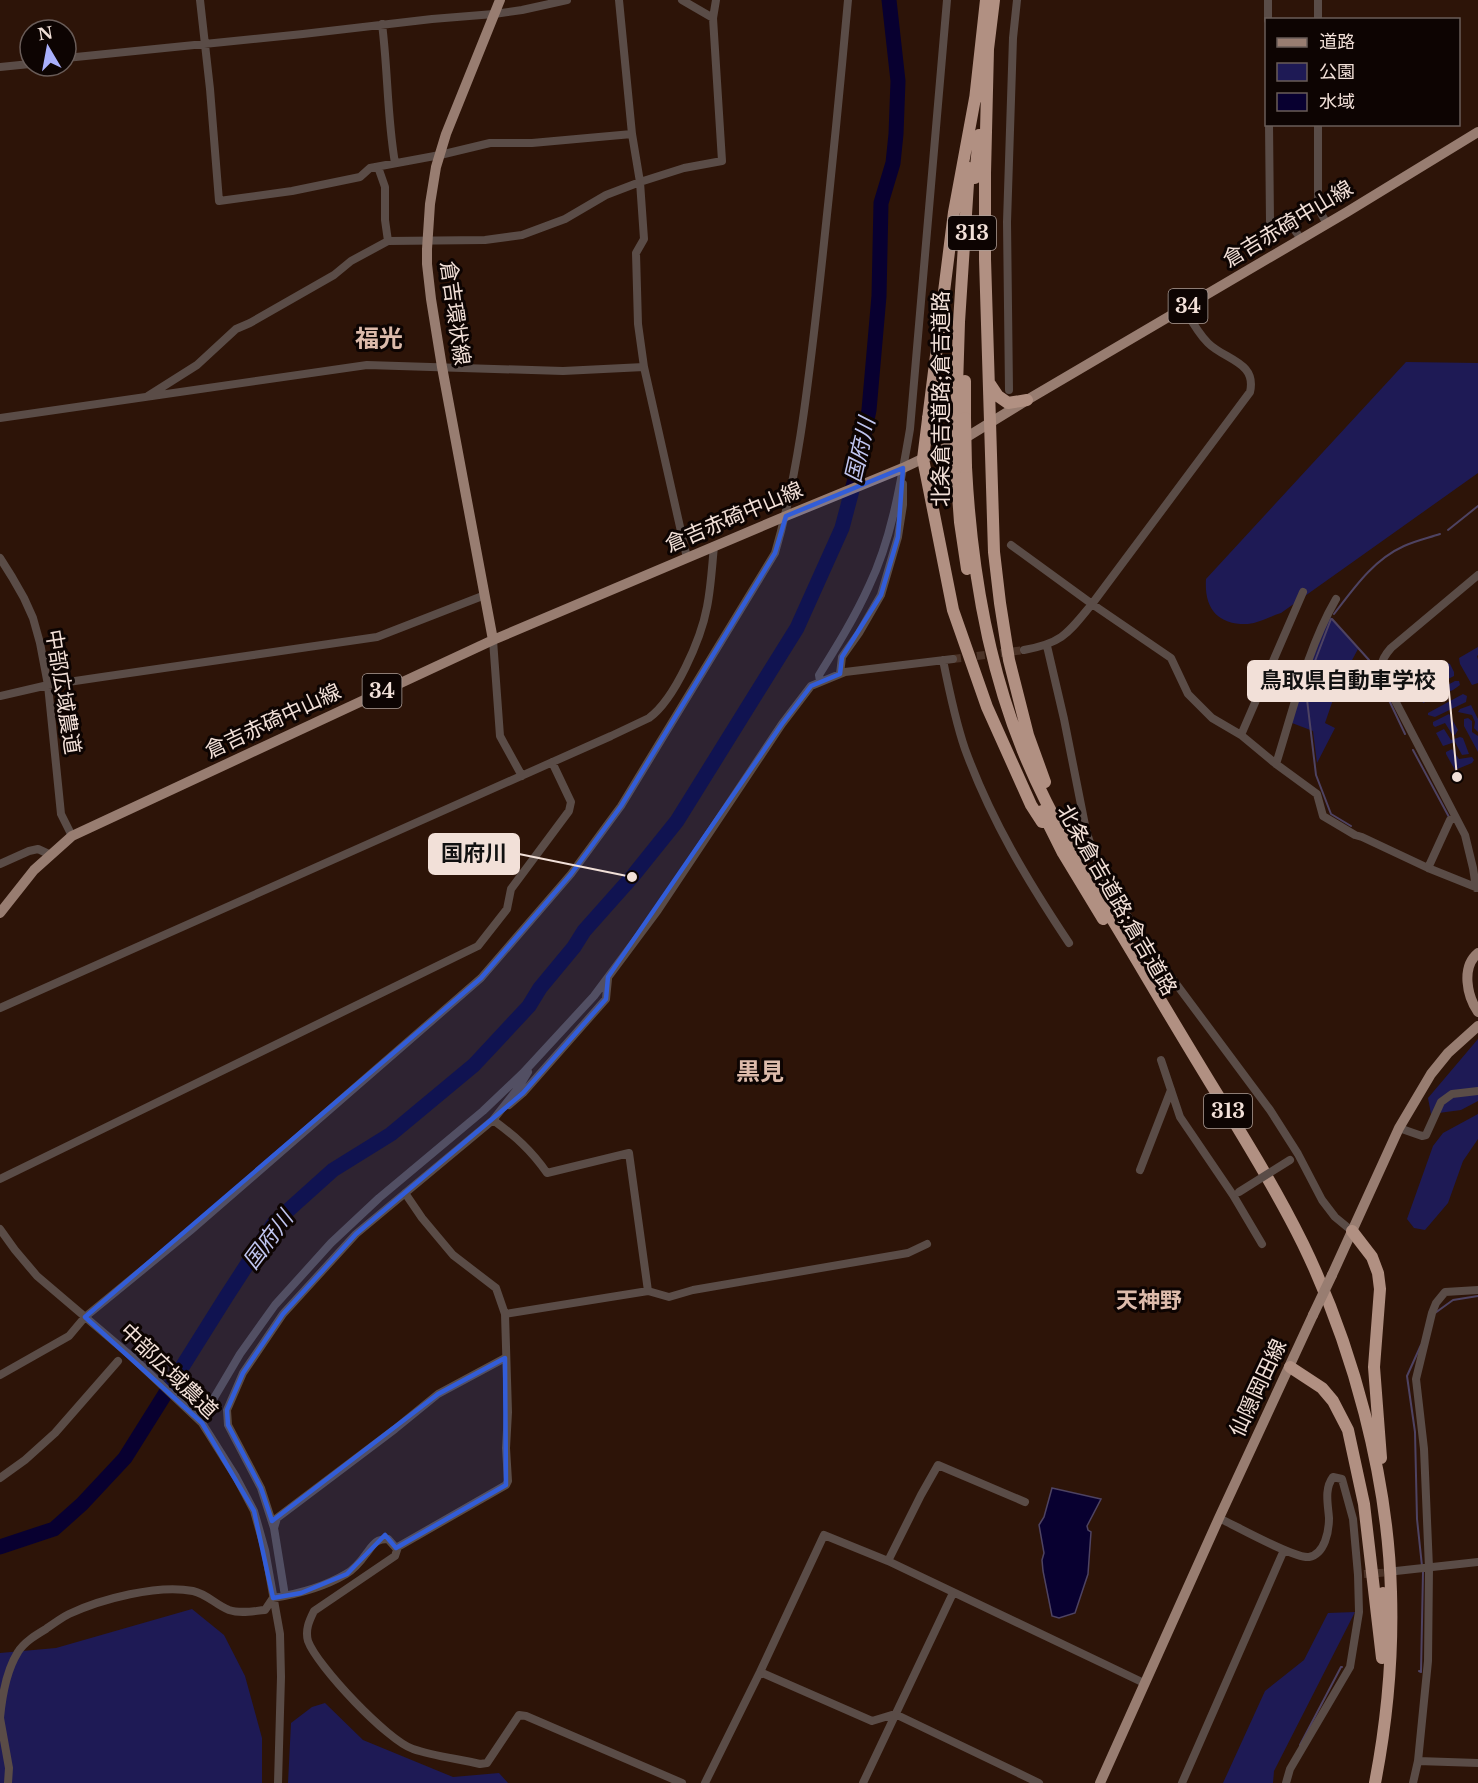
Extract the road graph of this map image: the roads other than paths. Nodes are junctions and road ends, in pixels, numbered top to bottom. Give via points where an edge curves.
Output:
1 (200, 0) edge
2 (500, 0) edge
3 (567, 0) edge
4 (619, 0) edge
5 (682, 0) edge
6 (717, 0) edge
7 (848, 0) edge
8 (947, 0) edge
9 (986, 0) edge
10 (994, 0) edge
11 (1017, 0) edge
12 (1268, 0) edge
13 (1318, 0) edge
14 (494, 14) junction
15 (713, 18) junction
16 (1268, 18) edge
17 (1318, 18) edge
18 (382, 24) junction
19 (205, 44) junction
20 (988, 49) junction
21 (78, 57) edge
22 (18, 65) edge
23 (0, 67) edge
24 (976, 93) junction
25 (1269, 126) edge
26 (1318, 126) edge
27 (1478, 132) edge
28 (632, 134) junction
29 (440, 155) junction
30 (395, 163) junction
31 (378, 167) junction
32 (640, 182) junction
33 (1326, 224) junction
34 (1301, 239) junction
35 (428, 240) junction
36 (388, 241) junction
37 (1184, 308) junction
38 (442, 367) junction
39 (644, 367) junction
40 (990, 384) junction
41 (1008, 390) dead end
42 (148, 396) junction
43 (1027, 399) junction
44 (928, 417) junction
45 (0, 418) edge
46 (961, 418) junction
47 (991, 423) junction
48 (962, 440) junction
49 (923, 459) junction
50 (898, 470) junction
51 (789, 514) junction
52 (1011, 545) dead end
53 (714, 546) junction
54 (0, 558) edge
55 (687, 558) junction
56 (1478, 574) edge
57 (1303, 592) dead end
58 (485, 595) junction
59 (1336, 599) dead end
60 (1092, 604) junction
61 (493, 640) junction
62 (1047, 646) junction
63 (1024, 650) tunnel mouth
64 (953, 659) tunnel mouth
65 (942, 660) junction
66 (840, 674) junction
67 (820, 681) junction
68 (48, 686) junction
69 (0, 696) edge
70 (1241, 735) junction
71 (552, 762) junction
72 (1276, 764) junction
73 (522, 776) junction
74 (1455, 817) junction
75 (72, 836) junction
76 (1067, 851) junction
77 (51, 855) junction
78 (0, 864) edge
79 (1428, 868) junction
80 (1477, 888) edge
81 (0, 913) edge
82 (1069, 943) dead end
83 (1478, 953) edge
84 (608, 977) junction
85 (0, 1008) edge
86 (1478, 1012) edge
87 (1478, 1026) edge
88 (1161, 1060) dead end
89 (530, 1066) junction
90 (1171, 1090) junction
91 (1478, 1090) edge
92 (493, 1120) junction
93 (1400, 1128) junction
94 (1298, 1154) junction
95 (1140, 1170) dead end
96 (0, 1179) edge
97 (405, 1193) junction
98 (1236, 1194) junction
99 (0, 1229) edge
100 (1352, 1231) junction
101 (927, 1244) dead end
102 (1262, 1244) dead end
103 (1478, 1290) edge
104 (648, 1291) junction
105 (505, 1314) junction
106 (88, 1320) junction
107 (505, 1358) junction
108 (118, 1361) dead end
109 (1290, 1366) junction
110 (0, 1375) edge
111 (202, 1423) junction
112 (0, 1478) edge
113 (1025, 1502) dead end
114 (1219, 1518) junction
115 (274, 1528) junction
116 (398, 1547) junction
117 (1388, 1547) junction
118 (1284, 1550) junction
119 (888, 1561) junction
120 (1478, 1562) edge
121 (1429, 1568) junction
122 (1396, 1571) tunnel mouth
123 (953, 1593) junction
124 (285, 1596) junction
125 (273, 1598) junction
126 (1382, 1658) junction
127 (760, 1672) junction
128 (1144, 1683) junction
129 (895, 1714) junction
130 (0, 1718) edge
131 (1418, 1761) junction
132 (1478, 1762) edge
133 (658, 1773) junction
134 (8, 1783) edge
135 (278, 1783) edge
136 (660, 1783) edge
137 (682, 1783) edge
138 (705, 1783) edge
139 (863, 1783) edge
140 (1039, 1783) edge
141 (1100, 1783) edge
142 (1182, 1783) edge
143 (1287, 1783) edge
144 (1368, 1783) edge
145 (1375, 1783) edge
146 (1413, 1783) edge

1 - 19 street
2 - 14 main road, 倉吉環状線
3 - 14 street
4 - 28 street
5 - 15 street
6 - 15 street
7 - 51 street via 827,224
8 - 50 street via 910,429
9 - 24 highway, 北条倉吉道路;倉吉道路 / 313
10 - 20 highway, 北条倉吉道路;倉吉道路 / 313
11 - 41 street via 1007,222
12 - 16 street
13 - 17 street
14 - 18 street
14 - 29 main road, 倉吉環状線
15 - 32 street via 722,162 684,168
18 - 19 street
18 - 30 street
19 - 21 street
19 - 31 street via 219,201 360,177 370,168
20 - 40 highway via 985,259
20 - 46 highway, 北条倉吉道路;倉吉道路 / 313 via 973,210
22 - 23 street
24 - 44 highway via 954,212
24 - 46 highway, 北条倉吉道路;倉吉道路 / 313 via 959,322
25 - 34 street via 1270,222 1289,222
26 - 33 street via 1318,208
27 - 33 main road, 倉吉赤碕中山線 / 34
28 - 29 street via 490,143
28 - 32 street
29 - 30 street
29 - 35 main road, 倉吉環状線 via 430,204
30 - 31 street
31 - 36 street via 385,187
32 - 35 street via 606,195 565,219 522,235 485,240
32 - 39 street via 644,239 636,253
33 - 34 main road, 倉吉赤碕中山線 / 34
34 - 37 main road, 倉吉赤碕中山線 / 34
35 - 36 street
35 - 38 main road, 倉吉環状線 via 427,264
36 - 42 street via 236,329 197,365
37 - 43 main road, 倉吉赤碕中山線 / 34
37 - 60 street via 1209,344 1250,374 1250,392
38 - 39 street via 563,371
38 - 42 street via 367,365
38 - 58 main road, 倉吉環状線
39 - 55 street
40 - 43 highway via 1008,402
40 - 47 highway
42 - 45 street
43 - 47 main road, 倉吉赤碕中山線 / 34
44 - 48 highway via 950,438
44 - 49 highway
46 - 76 highway, 北条倉吉道路;倉吉道路 / 313, bridge via 960,522 976,619 1000,710 1016,753
47 - 48 main road, 倉吉赤碕中山線 / 34
47 - 76 highway via 994,552 1009,660 1028,735
48 - 49 main road, 倉吉赤碕中山線 / 34
49 - 50 main road, 倉吉赤碕中山線 / 34
49 - 76 highway via 953,609 987,707 1031,805
50 - 51 main road, 倉吉赤碕中山線 / 34
50 - 66 street via 903,505 898,537 881,595 842,657
50 - 67 street via 886,538 870,585 819,675
51 - 53 main road, 倉吉赤碕中山線 / 34
51 - 106 street via 775,553 621,806 571,874 481,978
52 - 60 street
53 - 55 main road, 倉吉赤碕中山線 / 34
53 - 71 street via 707,607 698,640 664,701 649,718
54 - 68 street, 中部広域農道 via 33,618
55 - 61 main road, 倉吉赤碕中山線 / 34
56 - 74 street via 1391,648 1381,668
57 - 70 street
58 - 61 main road, 倉吉環状線
58 - 68 street via 377,637
59 - 72 street via 1316,640
60 - 62 street via 1068,633
60 - 70 street via 1171,658 1188,694 1212,718
61 - 73 street via 500,736
61 - 75 main road, 倉吉赤碕中山線 / 34
62 - 63 street
62 - 94 street via 1086,830 1107,882 1145,942 1263,1100
64 - 65 street
65 - 66 street
65 - 82 street via 965,748 982,789 1027,880
66 - 67 street
67 - 84 street via 811,686 782,724 671,891
68 - 69 street
68 - 75 street, 中部広域農道 via 61,814
70 - 72 street
71 - 73 street
71 - 96 street via 571,802 569,811 511,889 507,909 478,946
72 - 79 street via 1317,794 1323,816
73 - 85 street
74 - 79 street via 1450,820
74 - 80 street via 1465,835
75 - 77 main road, 倉吉赤碕中山線 / 34
76 - 117 highway, 北条倉吉道路;倉吉道路 / 313 via 1261,1166 1317,1273 1348,1353 1363,1410
76 - 126 highway, 北条倉吉道路;倉吉道路 / 313 via 1271,1198 1296,1244 1328,1319 1368,1462 1381,1548
77 - 78 street via 38,849
77 - 81 main road, 倉吉赤碕中山線 / 34
79 - 80 street
83 - 86 main road via 1470,964 1467,991
84 - 89 street
84 - 92 street via 606,999 524,1093
87 - 93 main road, 仙隠岡田線 via 1431,1074
88 - 90 street
89 - 92 street
89 - 111 street via 331,1243 275,1305 240,1354
90 - 95 street
90 - 98 street via 1180,1117
91 - 93 street via 1452,1095 1441,1102 1426,1135
92 - 97 street
92 - 104 street via 516,1137 547,1173 628,1153
93 - 100 main road, 仙隠岡田線
94 - 98 street, bridge
94 - 100 street via 1322,1200
97 - 105 street via 453,1255 496,1288
97 - 115 street via 356,1234 282,1314 243,1373 227,1410 228,1425 261,1488
98 - 102 street
99 - 106 street, 中部広域農道 via 37,1276
100 - 109 main road, 仙隠岡田線, bridge
100 - 117 highway via 1372,1257 1380,1290 1374,1367
101 - 104 street via 908,1253 669,1297
103 - 121 street via 1445,1292 1436,1304 1416,1379 1424,1449
104 - 105 street
105 - 107 street
106 - 110 street via 69,1336
106 - 111 street, 中部広域農道
107 - 115 street via 438,1394 277,1518
107 - 116 street via 506,1485
108 - 112 street via 55,1433
109 - 114 main road, 仙隠岡田線
109 - 126 highway via 1322,1388 1348,1430 1364,1504
111 - 125 street, 中部広域農道 via 254,1511
113 - 119 street via 938,1465
114 - 118 street
114 - 128 main road, 仙隠岡田線
115 - 124 street
116 - 124 street via 388,1539 380,1539 346,1574
116 - 133 street via 395,1556 314,1611 307,1624 308,1640 316,1656 342,1690 392,1737 411,1749 487,1763 519,1714
117 - 145 highway, 北条倉吉道路;倉吉道路 / 313 via 1390,1658
118 - 142 street
118 - 143 street via 1307,1557 1322,1549 1329,1522 1328,1484 1333,1477 1342,1479 1353,1519 1361,1575 1350,1667 1290,1769
119 - 123 street
119 - 127 street via 824,1535
120 - 121 street
121 - 122 street
121 - 131 street via 1428,1661
123 - 128 street
123 - 129 street
124 - 125 street
125 - 130 street via 265,1610 242,1612 193,1591 171,1589 123,1596 68,1615 19,1650 2,1698
125 - 135 street, 中部広域農道 via 280,1634
126 - 144 highway, 北条倉吉道路;倉吉道路 / 313
127 - 129 street via 872,1721
127 - 138 street
128 - 141 main road, 仙隠岡田線
129 - 139 street
129 - 140 street
130 - 134 street
131 - 132 street
131 - 146 street
133 - 136 street
133 - 137 street

